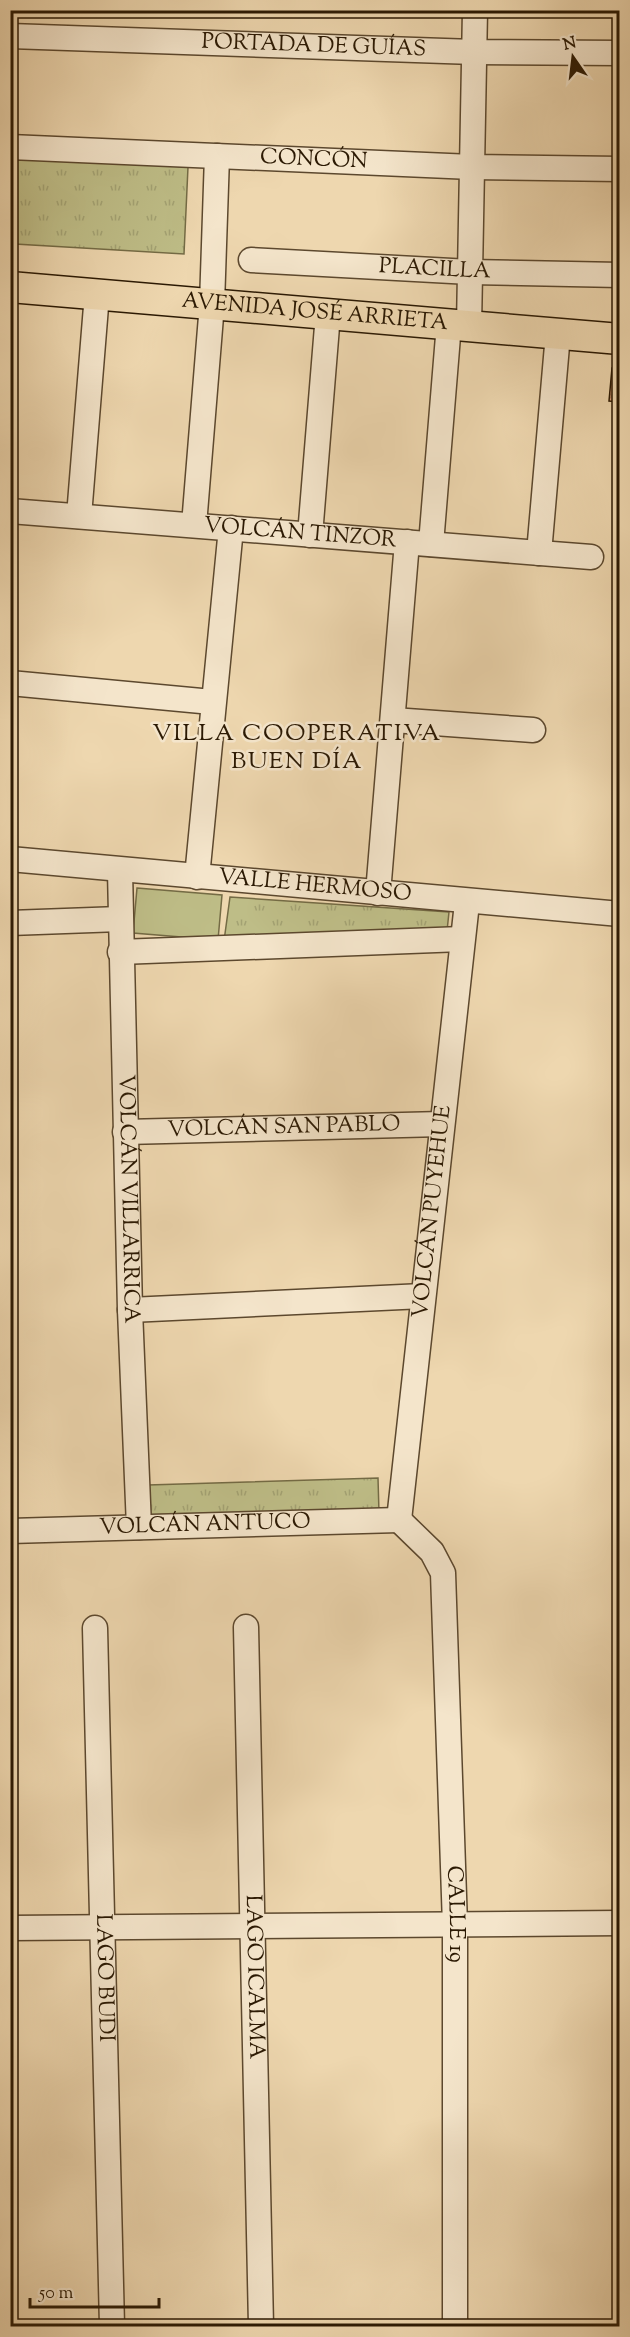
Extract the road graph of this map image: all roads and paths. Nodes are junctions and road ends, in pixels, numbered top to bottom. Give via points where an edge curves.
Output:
1 (475, 10) edge
2 (10, 36) edge
3 (474, 52) junction
4 (620, 53) edge
5 (10, 147) edge
6 (217, 156) junction
7 (472, 167) junction
8 (620, 169) edge
9 (251, 260) dead end
10 (470, 272) junction
11 (620, 275) edge
12 (10, 287) edge
13 (97, 294) junction
14 (212, 304) junction
15 (328, 314) junction
16 (459, 325) junction
17 (558, 334) junction
18 (620, 339) edge
19 (10, 511) edge
20 (79, 516) junction
21 (194, 525) junction
22 (231, 528) junction
23 (310, 535) junction
24 (419, 543) junction
25 (539, 553) junction
26 (591, 557) dead end
27 (10, 683) edge
28 (212, 702) junction
29 (393, 720) junction
30 (533, 730) dead end
31 (10, 859) edge
32 (120, 871) junction
33 (197, 877) junction
34 (378, 893) junction
35 (466, 903) junction
36 (620, 914) edge
37 (120, 919) junction
38 (10, 922) edge
39 (462, 939) junction
40 (120, 952) junction
41 (442, 1124) junction
42 (125, 1131) junction
43 (423, 1296) junction
44 (130, 1310) junction
45 (399, 1520) junction
46 (139, 1527) junction
47 (10, 1531) edge
48 (246, 1627) dead end
49 (95, 1628) dead end
50 (620, 1923) edge
51 (455, 1925) junction
52 (252, 1926) junction
53 (10, 1928) edge
54 (102, 1928) junction
55 (112, 2326) edge
56 (261, 2326) edge
57 (455, 2326) edge

1 - 3 street
2 - 3 street, PORTADA DE GUÍAS
3 - 4 street, PORTADA DE GUÍAS
3 - 7 street
5 - 6 street, CONCÓN
6 - 7 street, CONCÓN
6 - 14 street
7 - 8 street, CONCÓN
7 - 10 street
9 - 10 street, PLACILLA
10 - 11 street, PLACILLA
10 - 16 street
12 - 13 main road, AVENIDA JOSÉ ARRIETA
13 - 14 main road, AVENIDA JOSÉ ARRIETA
13 - 20 street
14 - 15 main road, AVENIDA JOSÉ ARRIETA
14 - 21 street
15 - 16 main road, AVENIDA JOSÉ ARRIETA
15 - 23 street
16 - 17 main road, AVENIDA JOSÉ ARRIETA
16 - 24 street
17 - 18 main road, AVENIDA JOSÉ ARRIETA
17 - 25 street
19 - 20 street, VOLCÁN TINZOR
20 - 21 street, VOLCÁN TINZOR
21 - 22 street, VOLCÁN TINZOR
22 - 23 street, VOLCÁN TINZOR
22 - 28 street
23 - 24 street, VOLCÁN TINZOR
24 - 25 street, VOLCÁN TINZOR
24 - 29 street
25 - 26 street, VOLCÁN TINZOR
27 - 28 street
28 - 33 street
29 - 30 street
29 - 34 street
31 - 32 street, VALLE HERMOSO
32 - 33 street, VALLE HERMOSO
32 - 37 street, VOLCÁN VILLARRICA
33 - 34 street, VALLE HERMOSO
34 - 35 street, VALLE HERMOSO
35 - 36 street, VALLE HERMOSO
35 - 39 street, VOLCÁN PUYEHUE
37 - 38 street
37 - 40 street, VOLCÁN VILLARRICA
39 - 40 street, VALLE HERMOSO
39 - 41 street, VOLCÁN PUYEHUE
40 - 42 street, VOLCÁN VILLARRICA
41 - 42 street, VOLCÁN SAN PABLO
41 - 43 street, VOLCÁN PUYEHUE
42 - 44 street, VOLCÁN VILLARRICA
43 - 44 street
43 - 45 street, VOLCÁN PUYEHUE
44 - 46 street, VOLCÁN VILLARRICA
45 - 46 street, VOLCÁN ANTUCO
45 - 51 street, CALLE 19 via 432,1552 443,1573
46 - 47 street, VOLCÁN ANTUCO
48 - 52 street, LAGO ICALMA
49 - 54 street, LAGO BUDI
50 - 51 street
51 - 52 street
51 - 57 street, CALLE 19
52 - 54 street
52 - 56 street, LAGO ICALMA
53 - 54 street
54 - 55 street, LAGO BUDI

